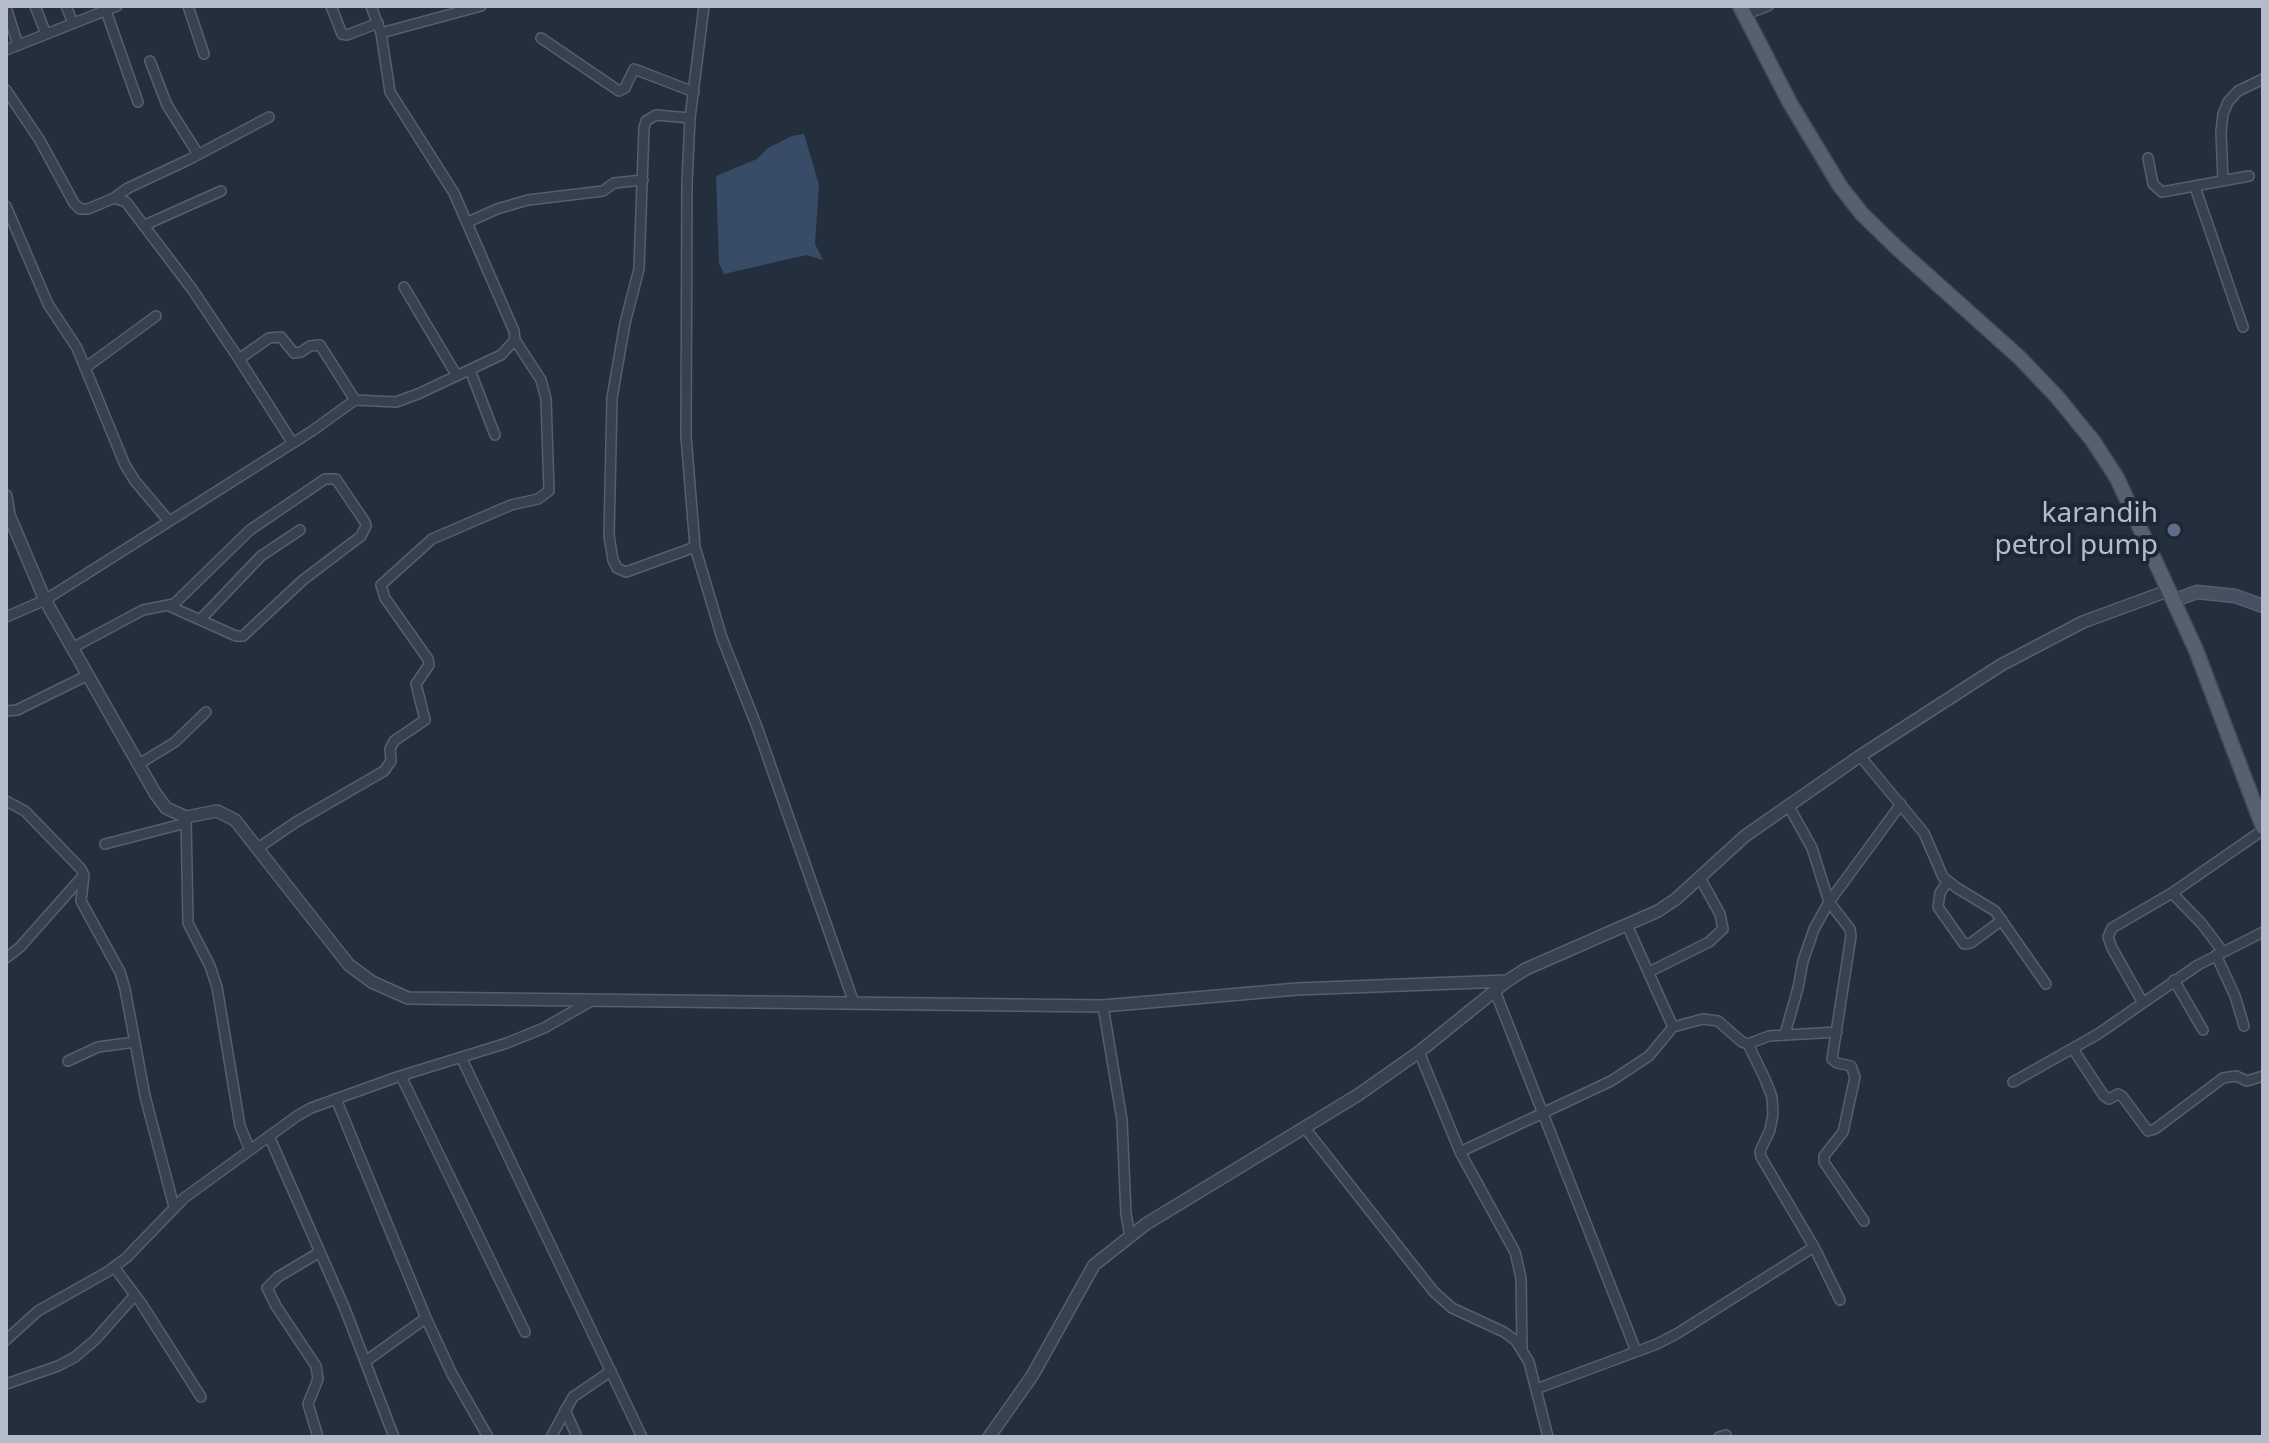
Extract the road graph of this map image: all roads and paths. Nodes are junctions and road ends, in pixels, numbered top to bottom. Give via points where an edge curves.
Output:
1 (35, 6) edge
2 (66, 6) edge
3 (117, 6) edge
4 (188, 6) edge
5 (331, 6) edge
6 (371, 6) edge
7 (481, 6) edge
8 (704, 6) edge
9 (1768, 6) edge
10 (6, 7) edge
11 (1742, 10) edge
12 (106, 11) junction
13 (73, 23) junction
14 (379, 28) junction
15 (46, 34) junction
16 (541, 38) dead end
17 (18, 45) junction
18 (6, 50) edge
19 (204, 54) dead end
20 (150, 61) dead end
21 (2263, 79) edge
22 (6, 90) edge
23 (694, 92) junction
24 (138, 102) dead end
25 (269, 117) dead end
26 (690, 118) junction
27 (198, 154) junction
28 (2148, 158) dead end
29 (2249, 176) dead end
30 (643, 180) junction
31 (2223, 181) junction
32 (2195, 187) junction
33 (221, 191) dead end
34 (114, 198) junction
35 (6, 206) edge
36 (468, 222) junction
37 (145, 225) junction
38 (404, 287) dead end
39 (156, 316) dead end
40 (2243, 327) dead end
41 (515, 340) junction
42 (239, 359) junction
43 (85, 368) junction
44 (470, 370) junction
45 (457, 376) junction
46 (355, 400) junction
47 (495, 435) dead end
48 (292, 442) junction
49 (6, 496) edge
50 (168, 520) junction
51 (300, 530) dead end
52 (695, 547) junction
53 (2172, 595) junction
54 (45, 600) junction
55 (169, 606) junction
56 (2263, 606) edge
57 (6, 617) edge
58 (200, 620) junction
59 (72, 648) junction
60 (88, 675) junction
61 (6, 711) edge
62 (206, 712) dead end
63 (1860, 756) junction
64 (139, 764) junction
65 (6, 801) edge
66 (1901, 804) junction
67 (1788, 805) junction
68 (186, 820) junction
69 (2263, 828) edge
70 (105, 844) dead end
71 (258, 848) junction
72 (84, 875) junction
73 (1700, 878) junction
74 (1947, 882) junction
75 (2172, 893) junction
76 (1829, 902) junction
77 (2002, 920) junction
78 (1627, 925) junction
79 (2263, 932) edge
80 (2219, 954) junction
81 (6, 958) edge
82 (1649, 972) junction
83 (2174, 980) junction
84 (1507, 981) junction
85 (2046, 984) dead end
86 (1495, 991) junction
87 (593, 1000) junction
88 (854, 1003) junction
89 (2143, 1003) junction
90 (1103, 1006) junction
91 (2244, 1026) dead end
92 (1673, 1027) junction
93 (2203, 1030) dead end
94 (1837, 1032) junction
95 (1785, 1034) junction
96 (135, 1042) junction
97 (1748, 1044) junction
98 (2073, 1049) junction
99 (1419, 1052) junction
100 (461, 1057) junction
101 (68, 1061) dead end
102 (401, 1076) junction
103 (2263, 1076) edge
104 (2013, 1082) dead end
105 (336, 1099) junction
106 (1544, 1115) junction
107 (1304, 1127) junction
108 (269, 1136) junction
109 (250, 1150) junction
110 (1460, 1152) junction
111 (174, 1207) junction
112 (1864, 1221) dead end
113 (1130, 1236) junction
114 (1814, 1247) junction
115 (320, 1252) junction
116 (114, 1267) junction
117 (135, 1295) junction
118 (1840, 1300) dead end
119 (426, 1318) junction
120 (525, 1332) dead end
121 (6, 1340) edge
122 (1522, 1348) junction
123 (1636, 1351) junction
124 (366, 1361) junction
125 (611, 1371) junction
126 (6, 1384) edge
127 (1536, 1389) junction
128 (201, 1397) dead end
129 (565, 1410) junction
130 (318, 1437) edge
131 (394, 1437) edge
132 (488, 1437) edge
133 (551, 1437) edge
134 (577, 1437) edge
135 (642, 1437) edge
136 (989, 1437) edge
137 (1548, 1437) edge

1 - 15 street
2 - 13 street
3 - 12 street
4 - 19 street
5 - 14 street via 342,34
6 - 14 street
7 - 14 street
8 - 23 street
9 - 11 street
10 - 17 street
11 - 53 main road via 1816,151 1855,205 2020,358 2093,441 2117,478
12 - 13 street
12 - 24 street
13 - 15 street
14 - 36 street via 390,92
15 - 17 street
16 - 23 street via 619,91 634,69
17 - 18 street
20 - 27 street via 167,105
21 - 31 street via 2238,91 2223,114
22 - 34 street via 80,209
23 - 26 street
25 - 27 street
26 - 30 street via 656,115 646,121
26 - 52 street via 685,357
27 - 34 street
28 - 32 street via 2156,190
29 - 31 street
30 - 36 street via 528,200
30 - 52 street via 639,269 612,398 609,536 613,560 626,572
31 - 32 street
32 - 40 street
33 - 37 street
34 - 37 street via 126,202
35 - 43 street via 48,304
36 - 41 street
37 - 42 street
38 - 45 street
39 - 43 street
41 - 44 street via 501,355
41 - 71 street via 541,380 546,399 549,491 432,539 381,585 428,659 416,684 425,720 394,741 384,771
42 - 46 street via 274,336 294,353 320,345
42 - 48 street
43 - 50 street via 125,465
44 - 45 street
44 - 47 street
45 - 46 street via 396,402
46 - 48 street
48 - 50 street
49 - 54 street
50 - 54 street
51 - 58 street via 261,556
52 - 88 street via 722,638
53 - 56 main road via 2235,596
53 - 63 street via 2127,604 2048,638
53 - 69 main road
54 - 57 street
54 - 59 street
55 - 58 street
55 - 58 street via 250,530 325,479 336,479 365,522 361,536 243,636
55 - 59 street via 143,610
59 - 60 street
60 - 61 street
60 - 64 street
62 - 64 street via 175,742
63 - 66 street
63 - 67 street
64 - 68 street via 166,808
65 - 72 street via 34,819
66 - 74 street via 1924,833
66 - 76 street
67 - 73 street
67 - 76 street via 1812,848
68 - 70 street
68 - 71 street via 217,811 227,814
68 - 109 street via 188,923 217,987 240,1126
69 - 75 street
71 - 87 street via 349,965 372,982 408,998
72 - 81 street
72 - 96 street via 81,901 120,972
73 - 78 street via 1667,905
73 - 82 street via 1723,929 1709,942
74 - 77 street
74 - 77 street via 1938,907 1964,944
75 - 80 street via 2202,924
75 - 89 street via 2120,921 2108,937
76 - 94 street via 1851,936
76 - 95 street via 1807,944
77 - 85 street
78 - 82 street
78 - 84 street
79 - 80 street
80 - 83 street
80 - 91 street
82 - 92 street
83 - 89 street
83 - 93 street
84 - 86 street
84 - 90 street via 1297,989
86 - 99 street
86 - 106 street
87 - 88 street
87 - 100 street via 544,1028
88 - 90 street
89 - 98 street
90 - 113 street via 1122,1120
92 - 97 street via 1711,1018
92 - 106 street via 1633,1069
94 - 95 street
94 - 112 street via 1832,1059 1854,1068 1855,1077 1843,1132 1824,1162
95 - 97 street
96 - 101 street via 98,1047
96 - 111 street
97 - 114 street via 1772,1097 1773,1114 1761,1157
98 - 103 street via 2104,1096 2120,1094 2148,1131 2223,1078 2247,1081
98 - 104 street
99 - 107 street
99 - 110 street
100 - 102 street
100 - 125 street
102 - 105 street
102 - 120 street
105 - 108 street via 311,1108
105 - 119 street
106 - 110 street
106 - 123 street
107 - 113 street
107 - 122 street via 1434,1292
108 - 109 street
108 - 115 street
109 - 111 street
110 - 122 street via 1515,1252 1521,1278
111 - 116 street
113 - 136 street via 1086,1276 1032,1376
114 - 118 street
114 - 123 street via 1678,1333
115 - 124 street
115 - 130 street via 267,1288 316,1366 318,1379 308,1404
116 - 117 street
116 - 121 street via 38,1311
117 - 126 street via 70,1361
117 - 128 street
119 - 124 street
119 - 132 street
122 - 127 street
123 - 127 street
124 - 131 street
125 - 129 street via 580,1391
125 - 135 street
127 - 137 street
129 - 133 street
129 - 134 street

